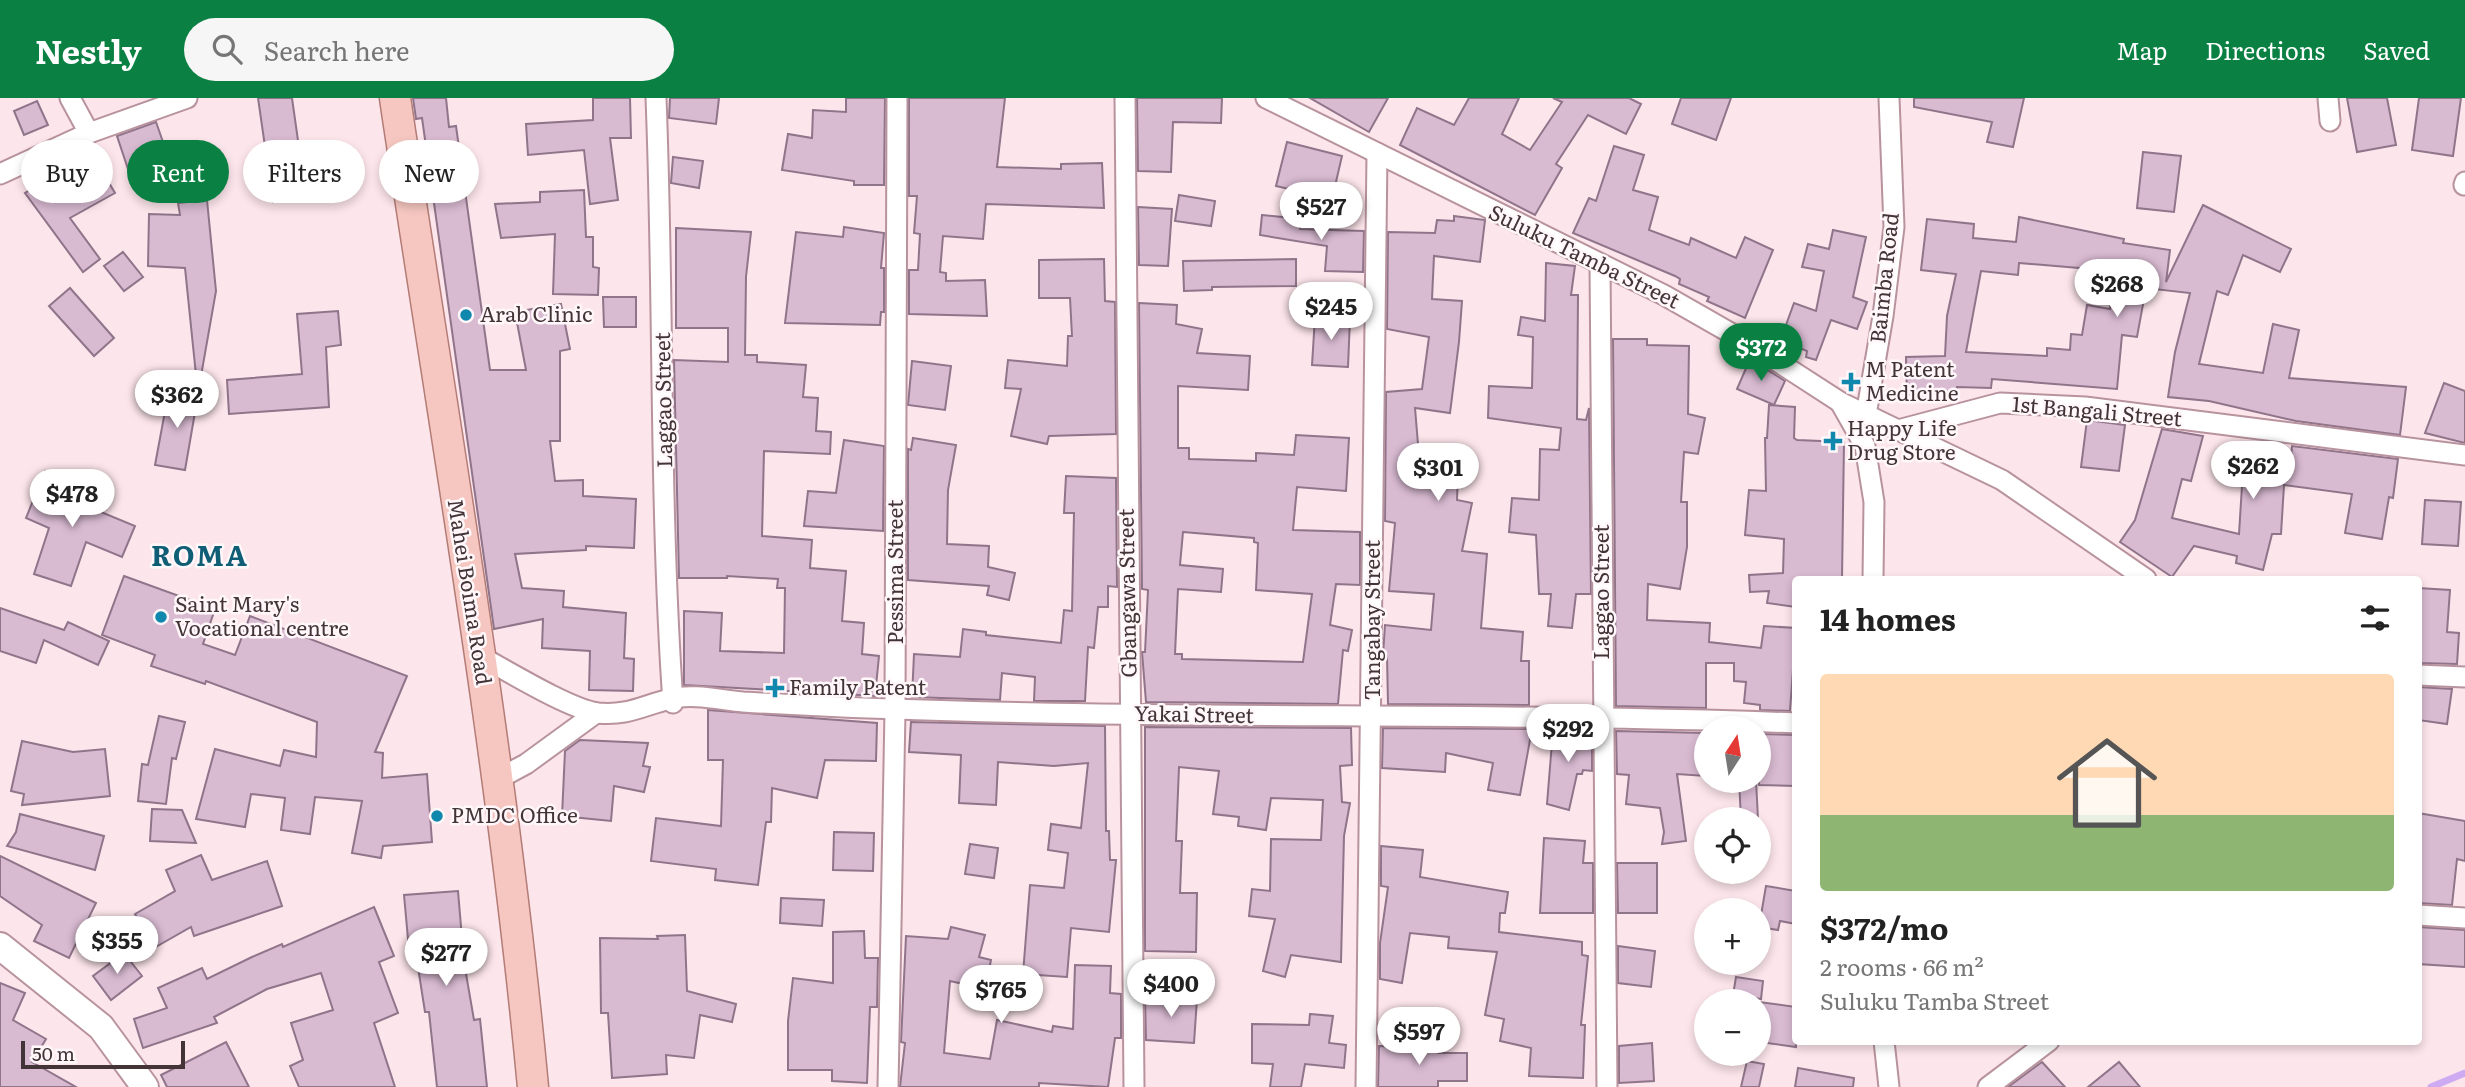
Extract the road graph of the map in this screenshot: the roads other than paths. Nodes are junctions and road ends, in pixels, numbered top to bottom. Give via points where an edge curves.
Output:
1 (70, 98) edge
2 (187, 98) edge
3 (394, 98) edge
4 (656, 98) edge
5 (897, 98) edge
6 (1125, 98) edge
7 (1266, 98) edge
8 (1889, 98) edge
9 (2328, 98) edge
10 (2330, 121) dead end
11 (89, 134) junction
12 (1377, 153) junction
13 (0, 174) edge
14 (1600, 266) junction
15 (1840, 402) junction
16 (1866, 415) junction
17 (1898, 430) junction
18 (2465, 455) edge
19 (1872, 576) edge
20 (2142, 576) edge
21 (478, 655) junction
22 (2422, 675) edge
23 (2465, 677) edge
24 (673, 700) junction
25 (895, 711) junction
26 (596, 713) junction
27 (1130, 714) junction
28 (1603, 716) junction
29 (1372, 718) junction
30 (1792, 723) edge
31 (498, 779) junction
32 (2422, 915) edge
33 (2465, 918) edge
34 (0, 946) edge
35 (1884, 1045) edge
36 (2044, 1045) edge
37 (145, 1087) edge
38 (533, 1087) edge
39 (888, 1087) edge
40 (1134, 1087) edge
41 (1366, 1087) edge
42 (1607, 1087) edge
43 (1889, 1087) edge
44 (1988, 1087) edge

1 - 11 street
2 - 11 street
3 - 21 main road, Mahei Boima Road
4 - 24 street, Laggao Street via 666,577
5 - 25 street, Pessima Street
6 - 27 street, Gbangawa Street
7 - 12 street, Suluku Tamba Street
8 - 16 street, Baimba Road via 1894,227
9 - 10 street
11 - 13 street
12 - 14 street, Suluku Tamba Street
12 - 29 street, Tangabay Street
14 - 15 street, Suluku Tamba Street via 1755,346
14 - 28 street, Laggao Street
15 - 16 street, Suluku Tamba Street
15 - 19 street via 1865,446 1874,502
16 - 17 street, Suluku Tamba Street
17 - 18 street, 1st Bangali Street via 2000,403 2085,407
17 - 20 street, Suluku Tamba Street via 2002,480
21 - 26 street, Yakai Street
21 - 31 main road, Mahei Boima Road
22 - 23 street
24 - 25 street, Yakai Street
24 - 26 street, Yakai Street via 636,712
25 - 27 street, Yakai Street
25 - 39 street, Pessima Street
26 - 31 street
27 - 29 street, Yakai Street
27 - 40 street, Gbangawa Street
28 - 29 street, Yakai Street
28 - 30 street, Yakai Street
28 - 42 street, Laggao Street
29 - 41 street, Tangabay Street
31 - 38 main road, Mahei Boima Road
32 - 33 street
34 - 37 street via 101,1027
35 - 43 street
36 - 44 street

